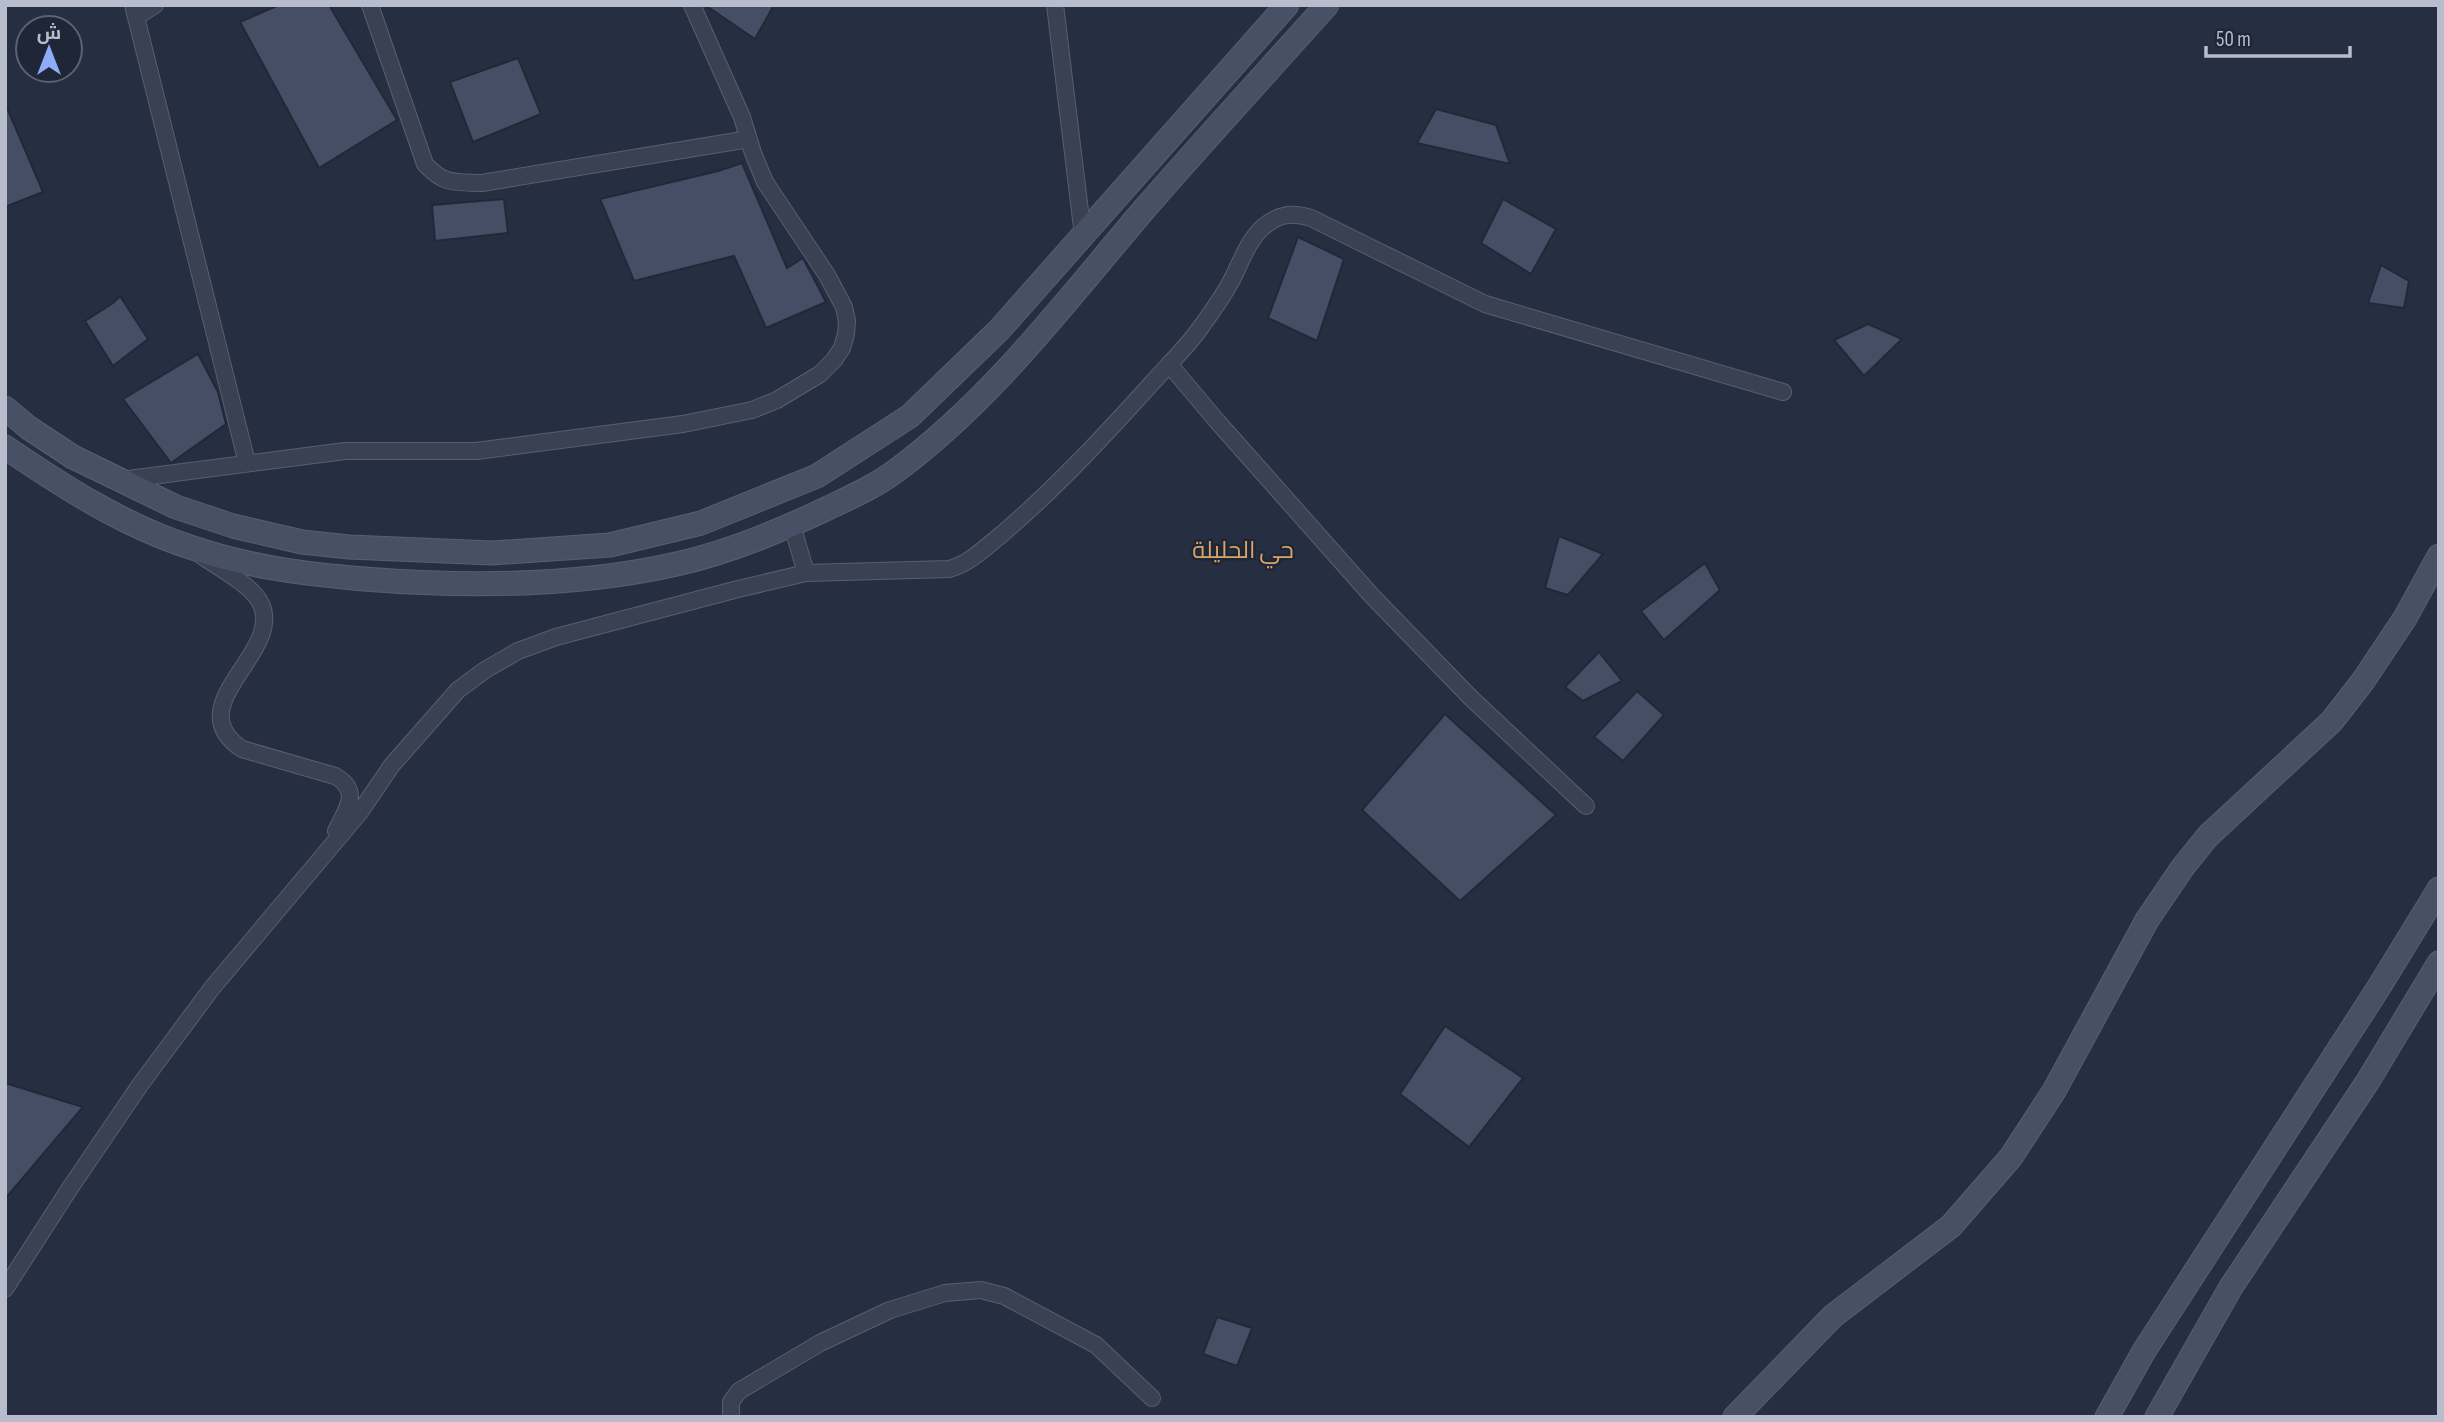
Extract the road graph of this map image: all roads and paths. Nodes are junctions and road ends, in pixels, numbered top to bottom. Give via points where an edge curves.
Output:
1 (155, 5) edge
2 (370, 5) edge
3 (692, 5) edge
4 (1055, 5) edge
5 (1287, 5) edge
6 (1327, 5) edge
7 (135, 11) edge
8 (749, 139) junction
9 (1083, 236) junction
10 (1170, 363) junction
11 (1783, 392) dead end
12 (5, 408) edge
13 (5, 447) edge
14 (247, 463) junction
15 (121, 480) junction
16 (792, 525) junction
17 (191, 548) junction
18 (2439, 556) edge
19 (806, 573) junction
20 (1586, 806) dead end
21 (326, 854) junction
22 (2439, 889) edge
23 (2439, 963) edge
24 (2197, 1269) junction
25 (2231, 1287) junction
26 (5, 1289) edge
27 (1152, 1398) dead end
28 (731, 1417) edge
29 (1735, 1417) edge
30 (2107, 1417) edge
31 (2157, 1417) edge

1 - 7 street
2 - 8 street via 425,164 453,183 482,183
3 - 8 street
4 - 9 street
5 - 9 main road
6 - 16 main road via 1007,371 895,472
7 - 14 street
8 - 14 street via 765,182 844,307 847,321 842,348 810,381 752,410 683,424 476,451 345,451
9 - 15 main road via 999,330 910,416 817,475 701,523 597,546 492,553 349,547 233,526 176,507
10 - 11 street via 1214,309 1260,229 1289,214 1311,218 1485,304
10 - 19 street via 1082,460 969,560 949,569
10 - 20 street via 1389,614
12 - 15 main road via 73,457
13 - 17 main road via 101,509
14 - 15 street
16 - 17 main road via 673,565 598,577 503,583 418,583 288,572
16 - 19 street
17 - 21 street via 251,591 265,618 262,633 223,703 223,730 243,749 335,776 345,781 350,791 350,802
18 - 29 main road via 2405,618 2332,721 2208,836 2183,867 2147,920 2054,1091 2011,1157 1951,1226 1833,1316
19 - 21 street via 556,637 485,670 458,690 392,765
21 - 26 street via 180,1031
22 - 24 main road
23 - 25 main road
24 - 25 main road
24 - 30 main road
25 - 31 main road
27 - 28 street via 1096,1345 1004,1296 961,1290 890,1310 820,1343 739,1391 731,1402

